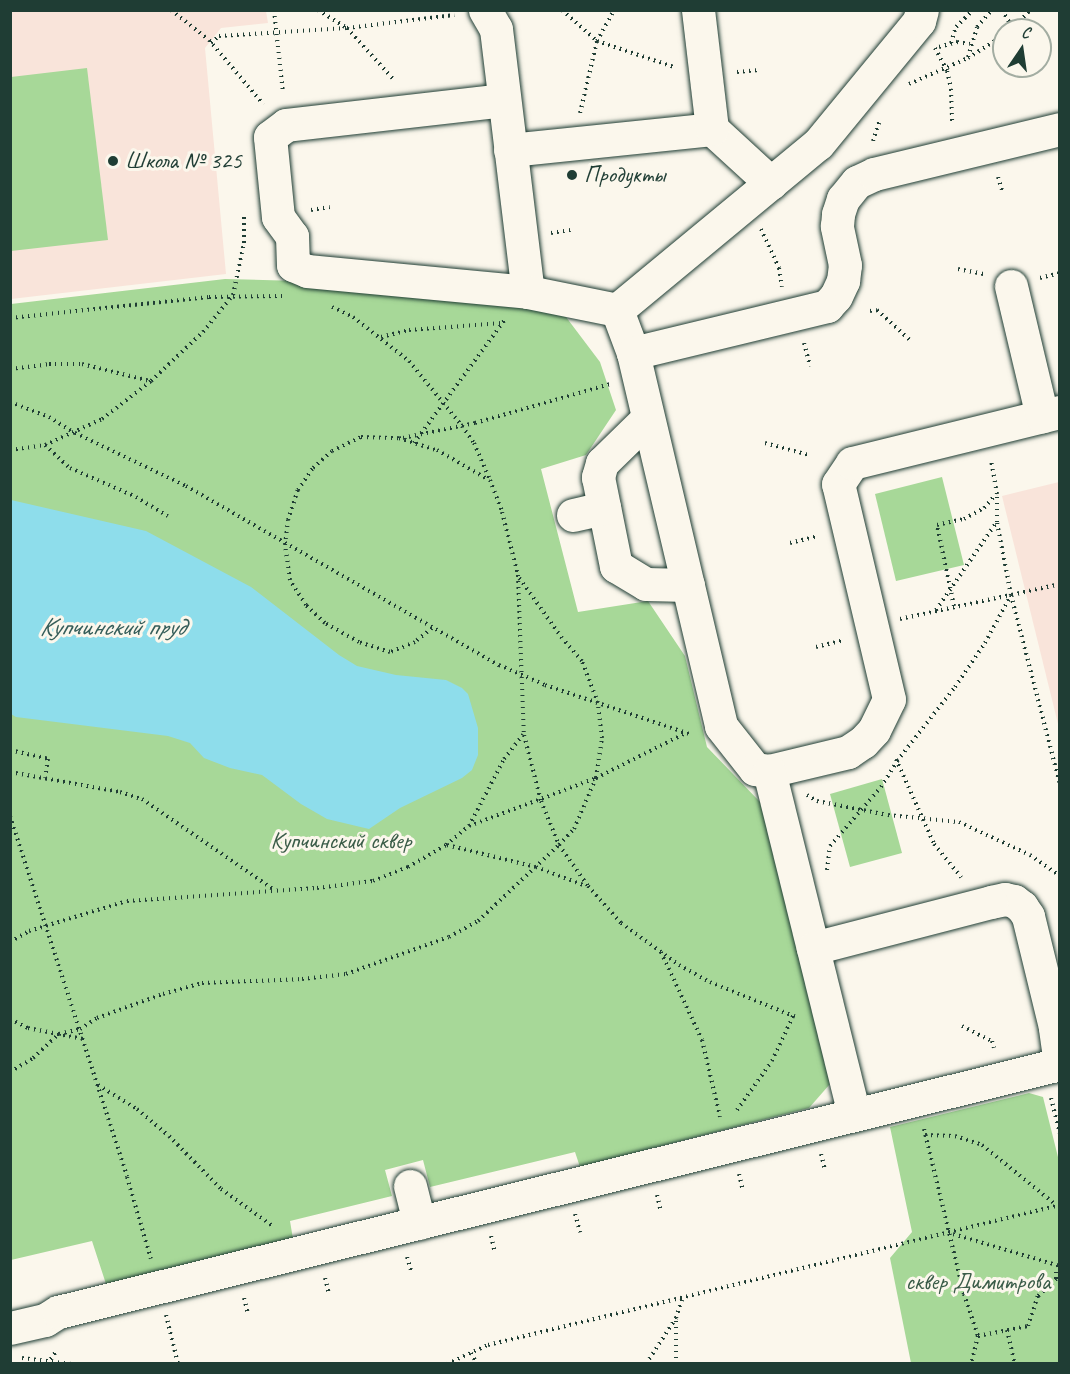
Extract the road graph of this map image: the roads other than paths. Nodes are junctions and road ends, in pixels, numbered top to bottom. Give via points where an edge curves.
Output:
1 (698, 10) edge
2 (485, 11) edge
3 (919, 17) edge
4 (504, 100) junction
5 (712, 129) junction
6 (1059, 129) edge
7 (510, 150) junction
8 (759, 192) junction
9 (1002, 281) road end
10 (528, 292) junction
11 (617, 310) junction
12 (635, 363) junction
13 (1051, 414) edge
14 (647, 419) junction
15 (604, 508) junction
16 (573, 515) dead end
17 (688, 585) junction
18 (769, 771) junction
19 (813, 948) junction
20 (854, 1115) junction
21 (410, 1186) dead end
22 (419, 1223) junction
23 (10, 1328) edge

1 - 5 lane
2 - 4 lane via 496,29
3 - 8 lane via 818,144
4 - 7 lane
4 - 10 lane via 286,125 270,137 278,217 292,236 293,265 307,271
5 - 7 lane
5 - 8 lane
6 - 12 lane via 874,174 857,182 843,199 837,226 843,281 827,306 796,326
7 - 10 lane
8 - 11 lane
9 - 13 lane
10 - 11 lane
11 - 12 lane
12 - 14 lane
13 - 18 lane via 852,463 838,484 889,699 874,730 848,752
14 - 15 lane via 602,463 598,477
14 - 17 lane
15 - 16 lane
15 - 17 lane via 616,566 646,584
17 - 18 lane via 721,726 755,769
18 - 19 lane
19 - 20 lane
19 - 20 lane via 1005,899 1014,901 1028,916 1055,1027 1059,1064
20 - 22 lane via 725,1135
21 - 22 lane
22 - 23 lane via 58,1312 45,1320

